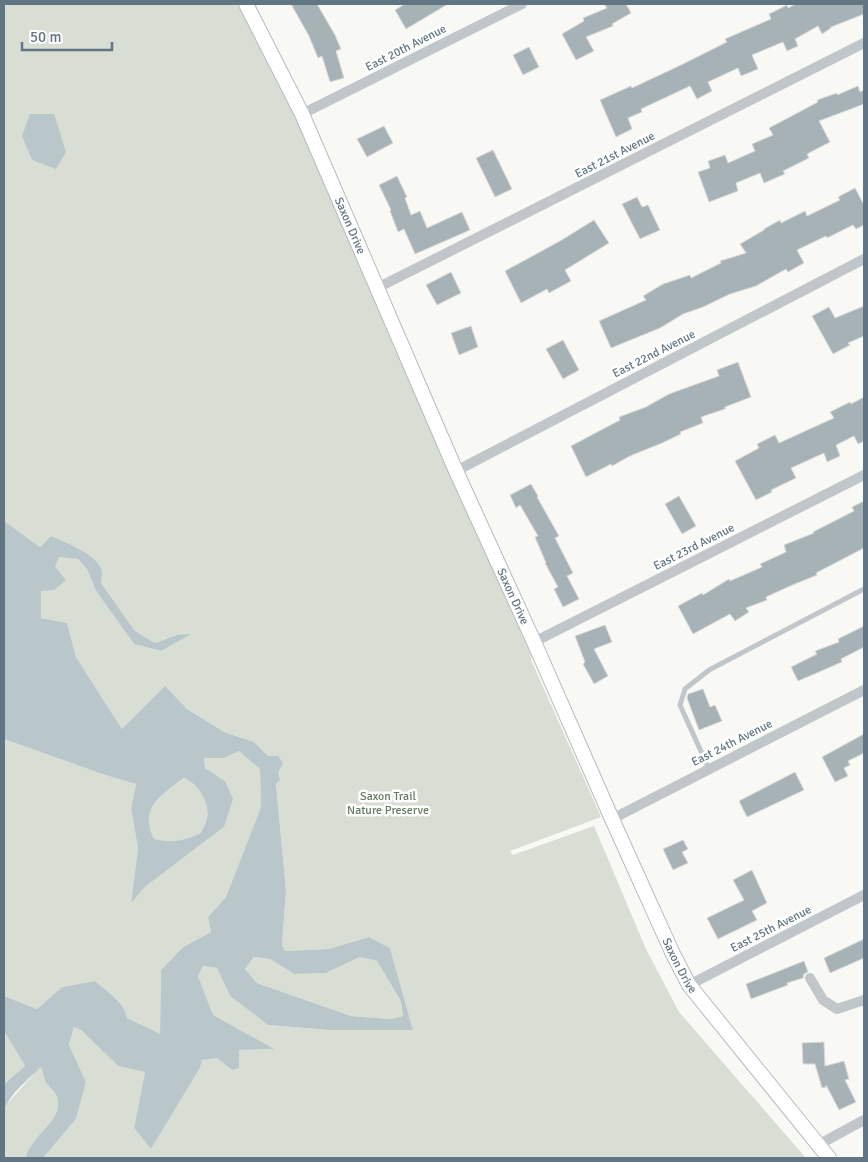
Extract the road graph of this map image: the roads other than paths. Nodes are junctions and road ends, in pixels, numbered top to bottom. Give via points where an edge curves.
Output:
1 (246, 4) edge
2 (522, 4) edge
3 (864, 43) edge
4 (302, 114) junction
5 (864, 259) edge
6 (378, 288) junction
7 (456, 471) junction
8 (864, 475) edge
9 (864, 589) edge
10 (534, 642) junction
11 (864, 690) edge
12 (709, 770) junction
13 (612, 819) junction
14 (864, 895) edge
15 (810, 978) dead end
16 (689, 985) junction
17 (864, 1000) edge
18 (864, 1120) edge
19 (818, 1145) junction
20 (829, 1158) edge

1 - 4 street, Saxon Drive
2 - 4 street, East 20th Avenue
3 - 6 street, East 21st Avenue
4 - 6 street, Saxon Drive
5 - 7 street, East 22nd Avenue
6 - 7 street, Saxon Drive
7 - 10 street, Saxon Drive
8 - 10 street, East 23rd Avenue
9 - 12 lane via 709,670 685,689 680,705
10 - 13 street, Saxon Drive
11 - 12 street, East 24th Avenue
12 - 13 street, East 24th Avenue
13 - 16 street, Saxon Drive
14 - 16 street, East 25th Avenue
15 - 17 street via 823,1000 837,1009
16 - 19 street, Saxon Drive
18 - 19 street
19 - 20 street, Saxon Drive

